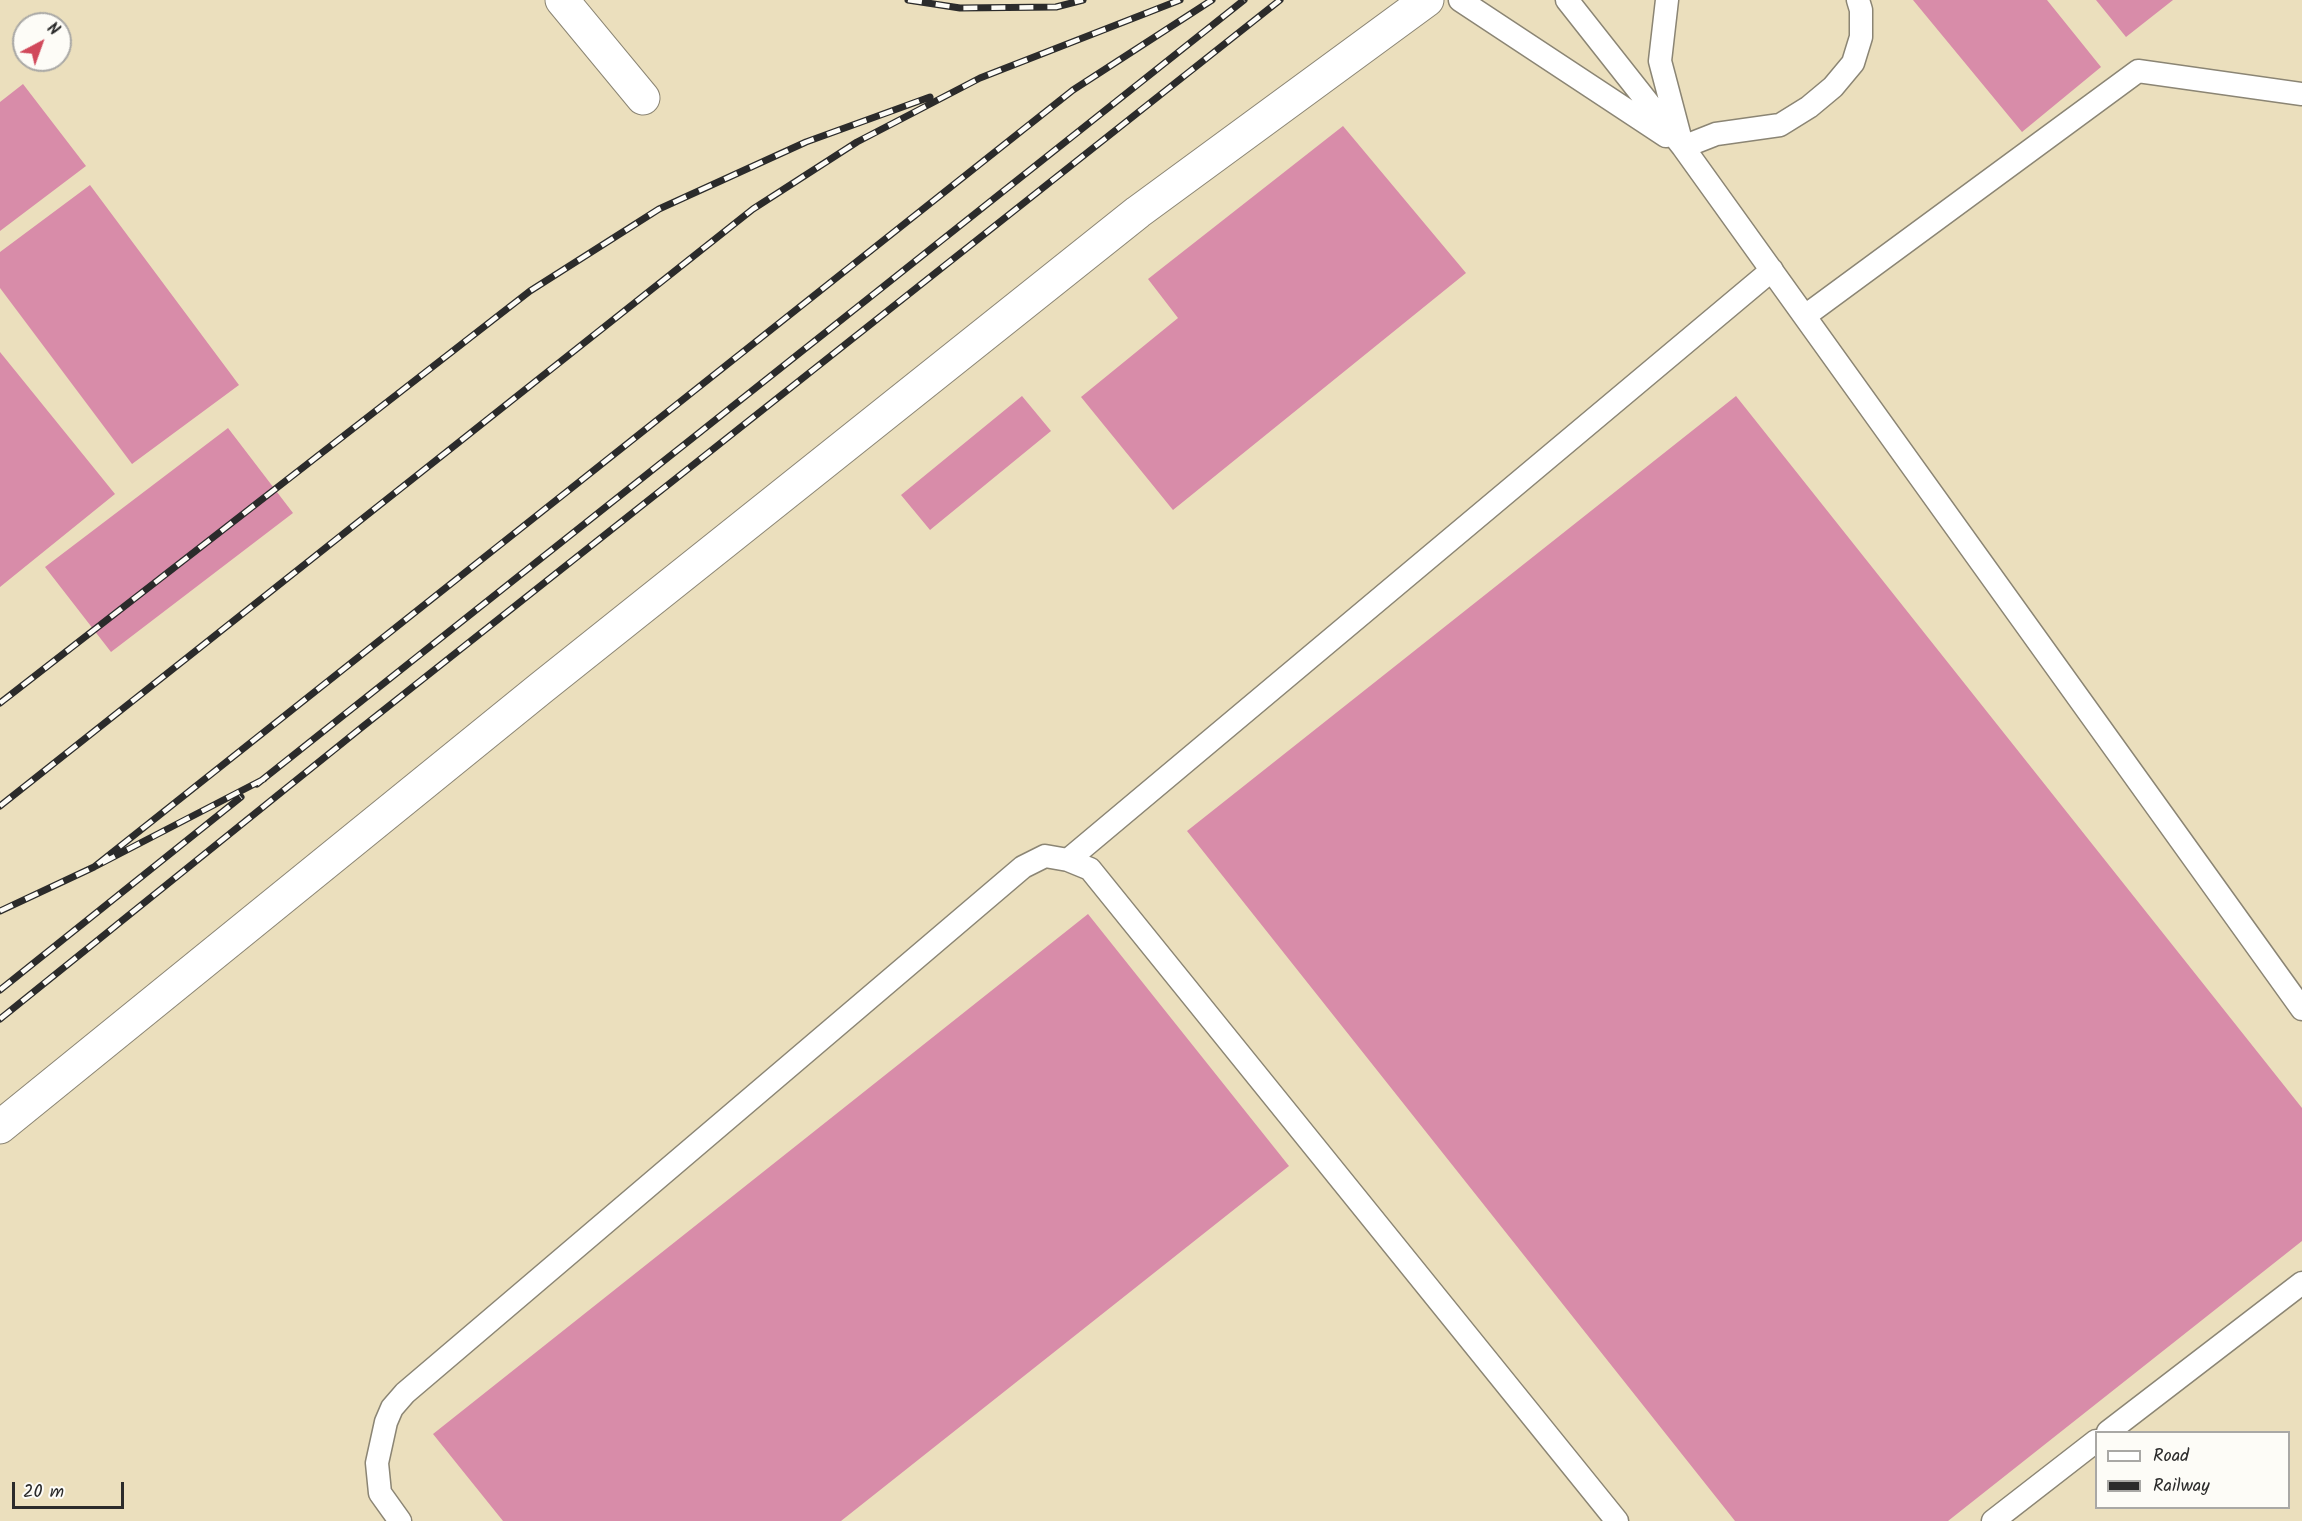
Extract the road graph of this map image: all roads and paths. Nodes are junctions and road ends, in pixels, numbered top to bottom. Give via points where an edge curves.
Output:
1 (562, 0) edge
2 (1427, 0) edge
3 (1460, 0) edge
4 (1567, 0) edge
5 (1667, 0) edge
6 (1858, 0) edge
7 (2302, 94) edge
8 (643, 98) dead end
9 (1683, 147) junction
10 (1772, 270) junction
11 (1805, 316) junction
12 (1068, 860) junction
13 (2302, 1009) edge
14 (0, 1127) edge
15 (2302, 1282) edge
16 (2109, 1431) edge
17 (2095, 1443) edge
18 (400, 1521) edge
19 (1617, 1521) edge
20 (1993, 1521) edge

1 - 8 street
2 - 14 street via 1138,212
3 - 9 lane
4 - 9 lane
5 - 9 lane via 1660,61
6 - 9 lane via 1861,37 1853,63 1817,101 1780,125 1716,134
7 - 11 lane via 2138,71
9 - 10 lane
10 - 11 lane
10 - 12 lane
11 - 13 lane
12 - 18 lane via 1045,856 1023,867 405,1393 386,1422 377,1463 380,1494
12 - 19 lane via 1090,869
15 - 16 lane
17 - 20 lane

